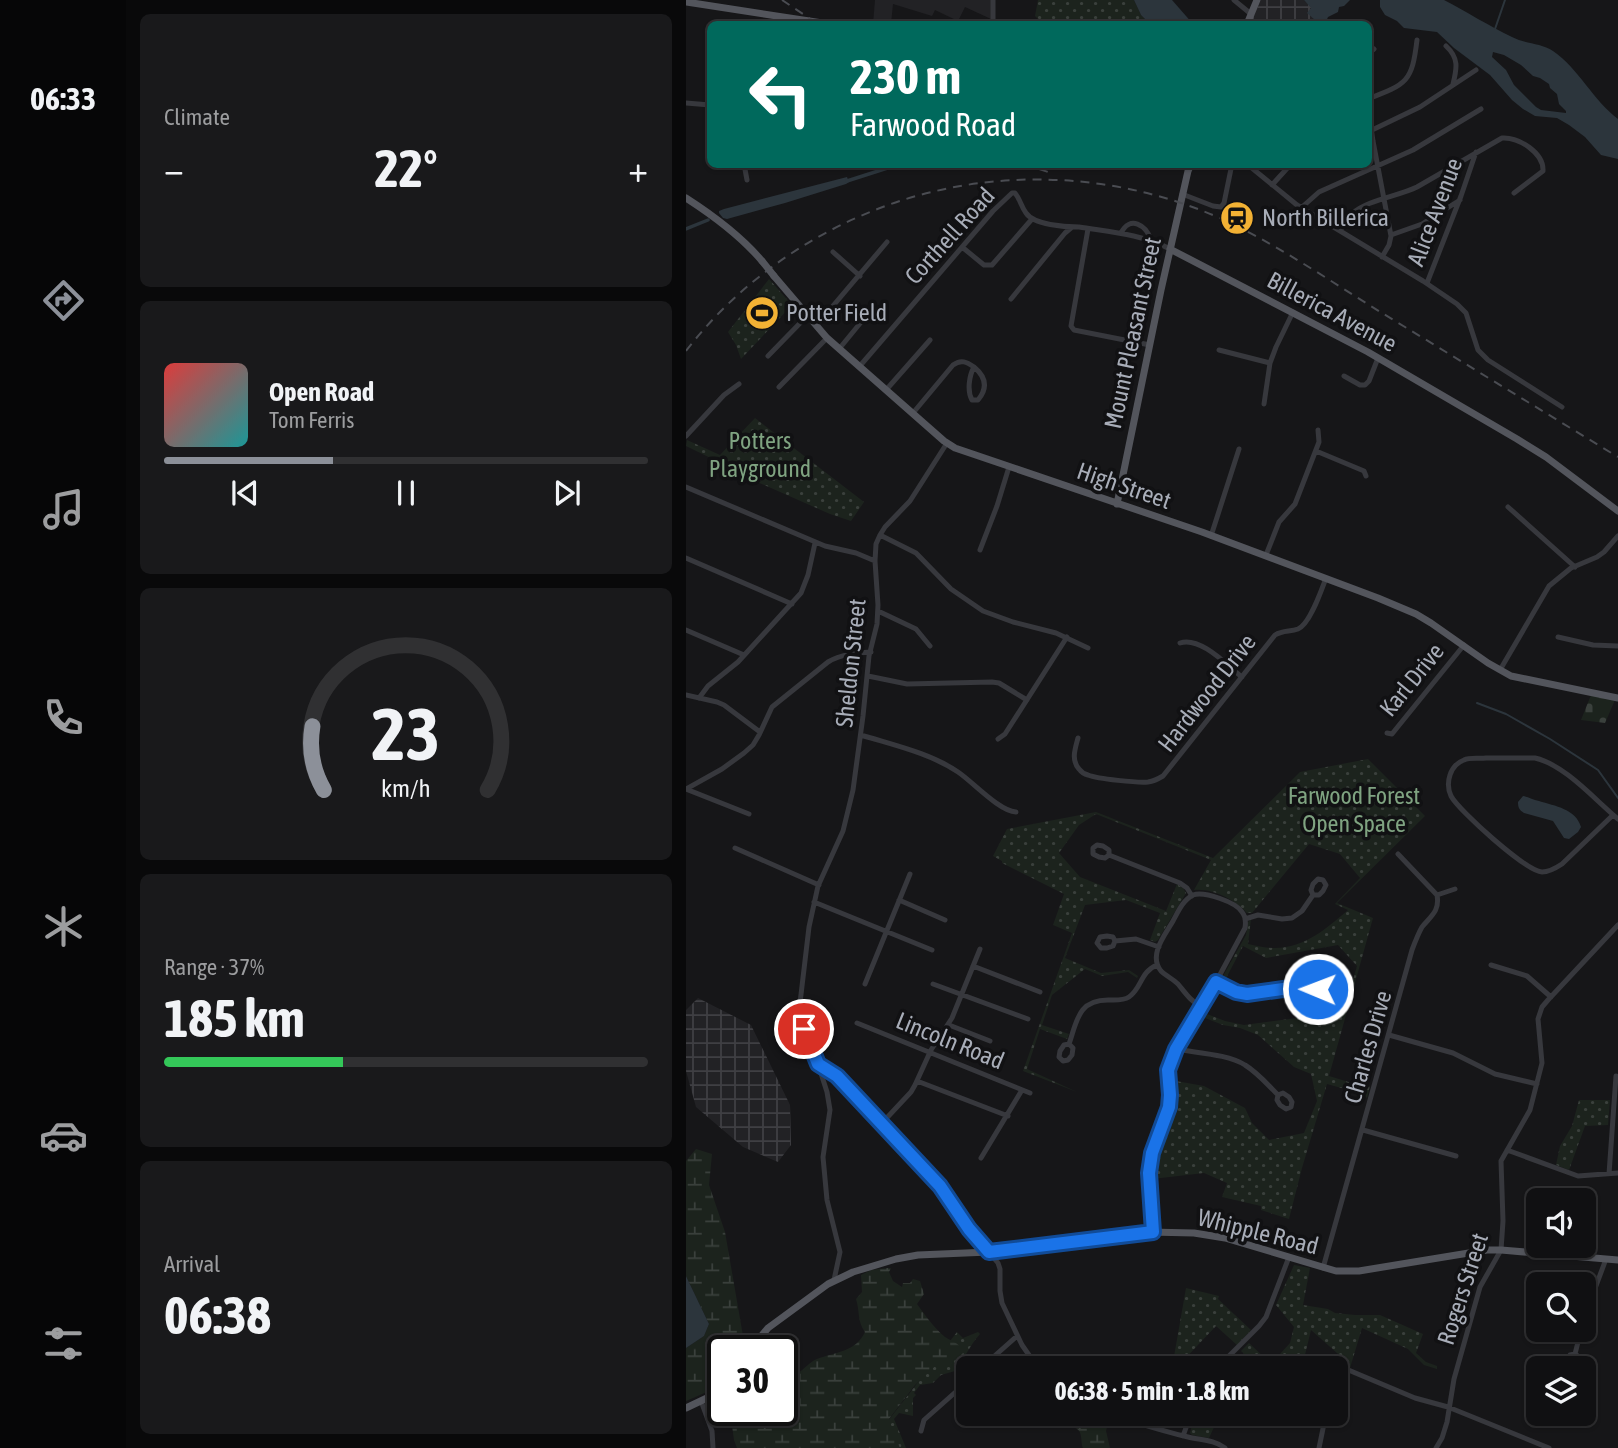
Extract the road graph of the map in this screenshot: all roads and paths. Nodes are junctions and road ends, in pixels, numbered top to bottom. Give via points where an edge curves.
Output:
1 (993, 0) edge
2 (1234, 0) edge
3 (1257, 0) edge
4 (686, 2) edge
5 (1251, 14) junction
6 (787, 21) edge
7 (993, 21) edge
8 (1248, 21) edge
9 (1417, 40) dead end
10 (1446, 46) dead end
11 (1476, 70) dead end
12 (1453, 84) junction
13 (1372, 97) edge
14 (686, 103) edge
15 (707, 105) edge
16 (1481, 109) dead end
17 (1372, 130) edge
18 (1372, 140) edge
19 (1476, 152) junction
20 (1378, 167) junction
21 (745, 168) edge
22 (1188, 168) edge
23 (1231, 168) edge
24 (1252, 168) edge
25 (1287, 168) edge
26 (747, 180) dead end
27 (1272, 185) junction
28 (1514, 193) dead end
29 (1182, 194) junction
30 (686, 198) edge
31 (1384, 199) junction
32 (1460, 200) junction
33 (1301, 208) junction
34 (1032, 219) junction
35 (1071, 228) junction
36 (1088, 229) junction
37 (1340, 232) junction
38 (1121, 233) junction
39 (1391, 235) junction
40 (1150, 240) junction
41 (887, 242) dead end
42 (962, 247) junction
43 (1170, 249) junction
44 (833, 252) dead end
45 (1382, 257) junction
46 (860, 276) junction
47 (1427, 283) junction
48 (1011, 299) dead end
49 (871, 310) dead end
50 (1293, 312) junction
51 (807, 316) junction
52 (817, 326) junction
53 (827, 338) junction
54 (930, 340) dead end
55 (1150, 345) junction
56 (839, 349) junction
57 (1219, 350) dead end
58 (768, 356) dead end
59 (1378, 358) junction
60 (1270, 363) junction
61 (859, 367) junction
62 (974, 367) junction
63 (1344, 376) dead end
64 (739, 384) dead end
65 (779, 387) dead end
66 (886, 390) junction
67 (1264, 404) dead end
68 (1562, 407) dead end
69 (913, 413) junction
70 (1318, 430) dead end
71 (686, 436) edge
72 (947, 443) junction
73 (1239, 449) dead end
74 (1316, 451) junction
75 (1009, 467) junction
76 (1366, 477) dead end
77 (686, 487) edge
78 (1117, 504) junction
79 (1508, 507) dead end
80 (1618, 511) edge
81 (880, 535) junction
82 (1211, 536) junction
83 (1618, 536) edge
84 (815, 543) junction
85 (980, 550) dead end
86 (1266, 555) junction
87 (686, 558) edge
88 (875, 561) junction
89 (1575, 567) junction
90 (1326, 578) junction
91 (792, 604) junction
92 (878, 611) junction
93 (686, 630) edge
94 (1067, 637) junction
95 (1558, 637) dead end
96 (1180, 643) dead end
97 (1464, 645) junction
98 (930, 646) dead end
99 (1618, 646) edge
100 (1088, 648) dead end
101 (871, 652) junction
102 (744, 656) junction
103 (1500, 670) junction
104 (868, 676) junction
105 (1242, 677) junction
106 (686, 695) edge
107 (699, 698) junction
108 (1618, 698) edge
109 (1027, 700) junction
110 (760, 732) junction
111 (1387, 733) dead end
112 (861, 734) junction
113 (1078, 738) dead end
114 (998, 739) dead end
115 (686, 789) edge
116 (1016, 812) dead end
117 (749, 814) dead end
118 (1616, 817) edge
119 (735, 848) dead end
120 (1398, 854) dead end
121 (1110, 855) dead end
122 (911, 874) dead end
123 (819, 884) junction
124 (1455, 889) dead end
125 (1313, 895) dead end
126 (1437, 895) junction
127 (1192, 896) junction
128 (900, 900) junction
129 (814, 902) junction
130 (1245, 919) junction
131 (945, 920) dead end
132 (1618, 925) edge
133 (886, 932) junction
134 (1115, 941) dead end
135 (1159, 947) junction
136 (932, 950) dead end
137 (980, 950) dead end
138 (973, 965) junction
139 (1157, 965) junction
140 (1491, 965) dead end
141 (1216, 982) junction
142 (865, 984) dead end
143 (933, 984) dead end
144 (1312, 985) dead end
145 (1040, 992) dead end
146 (961, 995) junction
147 (1551, 997) junction
148 (1201, 1007) junction
149 (1028, 1019) dead end
150 (857, 1023) dead end
151 (948, 1024) junction
152 (1389, 1035) junction
153 (990, 1041) dead end
154 (1069, 1044) dead end
155 (1176, 1049) junction
156 (930, 1052) junction
157 (818, 1064) junction
158 (1616, 1076) dead end
159 (917, 1081) junction
160 (1536, 1084) junction
161 (1022, 1090) junction
162 (1030, 1093) dead end
163 (1278, 1095) dead end
164 (1008, 1116) junction
165 (881, 1123) junction
166 (1363, 1130) junction
167 (1507, 1150) junction
168 (1456, 1156) dead end
169 (981, 1158) dead end
170 (1618, 1173) edge
171 (1609, 1174) junction
172 (1153, 1232) junction
173 (1501, 1250) junction
174 (989, 1252) junction
175 (1289, 1257) junction
176 (1606, 1259) junction
177 (1618, 1260) edge
178 (1324, 1268) junction
179 (835, 1280) junction
180 (1596, 1286) edge
181 (762, 1335) edge
182 (1017, 1336) junction
183 (1578, 1342) edge
184 (1575, 1354) dead end
185 (994, 1356) edge
186 (1030, 1356) edge
187 (1229, 1356) edge
188 (1348, 1370) edge
189 (956, 1392) edge
190 (707, 1397) edge
191 (701, 1401) junction
192 (1448, 1407) junction
193 (686, 1408) edge
194 (1149, 1426) edge
195 (1187, 1426) edge
196 (1324, 1426) edge
197 (921, 1431) dead end
198 (1183, 1436) junction
199 (713, 1448) edge
200 (1225, 1448) edge
201 (1319, 1448) edge
202 (1436, 1448) edge
203 (1549, 1448) edge

1 - 7 street
2 - 5 street
3 - 5 main road
4 - 6 main road
5 - 8 main road
9 - 13 street via 1408,78
10 - 12 street via 1457,61
11 - 12 street
12 - 17 street
14 - 15 street
16 - 20 street
18 - 20 street
19 - 28 street via 1502,138 1518,140 1531,149 1543,171
19 - 31 street via 1404,194
19 - 32 street, Alice Avenue
20 - 31 street
20 - 33 street via 1319,192
21 - 26 street
22 - 29 main road, Mount Pleasant Street
23 - 29 street via 1221,207
24 - 27 street
25 - 27 street
27 - 33 street
29 - 43 main road, Mount Pleasant Street
30 - 51 main road, High Street, bridge via 728,228 762,261
31 - 37 street via 1355,211
31 - 39 street
32 - 39 street via 1422,224
32 - 47 street, Alice Avenue
33 - 37 street
34 - 35 street, Billerica Avenue
34 - 42 street via 990,265
34 - 42 street, Corthell Road via 1018,196 1008,195
35 - 36 street, Billerica Avenue
35 - 48 street
36 - 38 street, Billerica Avenue
36 - 55 street via 1070,325 1074,330
37 - 45 street
38 - 40 street, Billerica Avenue
38 - 40 street via 1130,223 1139,224
39 - 45 street
40 - 43 street, Billerica Avenue
41 - 46 street
42 - 61 street, Corthell Road
43 - 50 main road, Billerica Avenue
43 - 55 main road, Mount Pleasant Street
44 - 46 street
45 - 47 street
46 - 52 street
47 - 68 street via 1466,313 1482,355
49 - 56 street
50 - 59 main road, Billerica Avenue
50 - 60 street
51 - 52 main road, High Street
51 - 58 street
52 - 53 main road, High Street
53 - 56 main road, High Street
53 - 65 street
54 - 66 street
55 - 78 main road, Mount Pleasant Street
56 - 61 main road, High Street
57 - 60 street
59 - 63 street via 1365,385
59 - 80 main road, Billerica Avenue via 1546,457
60 - 67 street
61 - 66 main road, High Street
62 - 62 street via 985,383 975,401 969,391
62 - 69 street via 963,361 956,364
64 - 71 street
66 - 69 main road, High Street
69 - 72 main road, High Street
70 - 74 street
72 - 75 main road, High Street
72 - 81 street via 910,501
73 - 82 street
74 - 76 street via 1364,471
74 - 86 street via 1295,504 1279,522
75 - 78 main road, High Street
75 - 85 street
77 - 84 street
78 - 82 main road, High Street
79 - 89 street
81 - 88 street, Sheldon Street
81 - 94 street via 922,558 951,589 983,611
82 - 86 main road, High Street
83 - 89 street via 1604,552
84 - 88 street
84 - 91 street via 805,586
86 - 90 main road, High Street
87 - 91 street
88 - 92 street, Sheldon Street
89 - 103 street via 1549,586
90 - 97 main road, High Street via 1416,614
90 - 105 street, Hardwood Drive via 1305,623 1275,635
91 - 102 street
92 - 98 street via 911,625
92 - 101 street, Sheldon Street
93 - 102 street
94 - 100 street
94 - 109 street
95 - 99 street
96 - 105 street via 1189,640 1200,645
97 - 103 main road, High Street
97 - 111 street, Karl Drive via 1392,734
101 - 104 street, Sheldon Street
101 - 110 street via 828,662 772,708
102 - 107 street
103 - 108 main road, High Street
104 - 109 street via 907,684 992,682
104 - 112 street, Sheldon Street
105 - 113 street, Hardwood Drive via 1157,780 1084,774 1074,759
106 - 107 street
107 - 110 street via 724,705
109 - 114 street
110 - 115 street via 735,761
112 - 116 street via 946,765 1003,808
112 - 123 street, Sheldon Street via 843,831
115 - 117 street
118 - 118 street via 1560,769 1535,758 1464,760 1453,768 1448,781 1451,796 1485,831 1541,872 1562,864
119 - 123 street
120 - 126 street
121 - 127 street via 1180,883
122 - 128 street
123 - 129 street, Sheldon Street
124 - 126 street
125 - 130 street via 1293,918 1258,915
126 - 152 street, Charles Drive via 1434,914 1412,950
127 - 130 street via 1204,894 1233,904
127 - 135 street
128 - 131 street
128 - 133 street
129 - 133 street
129 - 157 street, Sheldon Street via 800,1003 804,1029
130 - 141 street via 1244,931
132 - 147 street, Rogers Street
133 - 136 street
133 - 142 street
134 - 135 street via 1136,939
135 - 139 street
137 - 138 street
138 - 145 street
138 - 146 street
139 - 148 street
139 - 154 street via 1146,972 1129,997 1098,1000 1084,1007
140 - 147 street via 1527,976
141 - 144 street via 1247,994
141 - 148 street
143 - 146 street
146 - 149 street
146 - 151 street
147 - 160 street, Rogers Street via 1538,1019 1542,1063
148 - 155 street
150 - 156 street, Lincoln Road
151 - 153 street
151 - 156 street
152 - 160 street
152 - 166 street, Charles Drive
155 - 163 street via 1238,1061
155 - 172 street via 1167,1073 1169,1107 1150,1163
156 - 159 street
156 - 161 street, Lincoln Road
157 - 165 street via 837,1076
157 - 179 street, Sheldon Street via 830,1110 823,1157 827,1200 840,1252
158 - 171 street
159 - 164 street
159 - 165 street
160 - 167 street, Rogers Street via 1530,1110
161 - 162 street, Lincoln Road
161 - 164 street
164 - 169 street
165 - 174 street via 940,1186
166 - 168 street
166 - 178 street, Charles Drive
167 - 171 street via 1578,1176
167 - 173 street, Rogers Street via 1500,1169
170 - 171 street
172 - 174 main road, Whipple Road
172 - 175 main road, Whipple Road via 1225,1238
173 - 176 main road, Whipple Road
173 - 178 main road, Whipple Road via 1359,1271
173 - 192 street, Rogers Street via 1480,1287
174 - 179 main road, Whipple Road via 904,1257
174 - 182 street via 998,1263 1002,1303
175 - 178 main road, Whipple Road
175 - 187 street via 1266,1317
176 - 177 main road, Whipple Road
176 - 180 street
179 - 181 main road, Whipple Road
182 - 185 street
182 - 186 street
183 - 184 street
188 - 192 street
189 - 197 street via 924,1420
190 - 191 main road
191 - 193 main road
191 - 199 street
192 - 202 street, Rogers Street via 1445,1430
192 - 203 street
194 - 198 street
195 - 198 street
196 - 201 street
198 - 200 street

